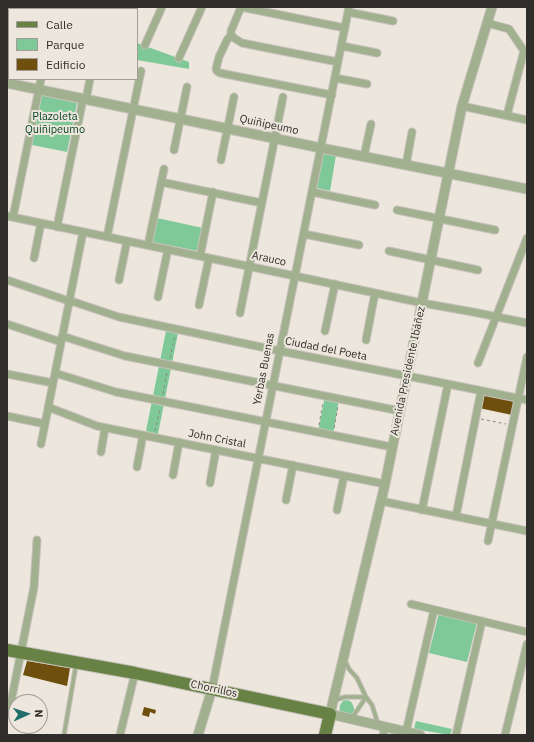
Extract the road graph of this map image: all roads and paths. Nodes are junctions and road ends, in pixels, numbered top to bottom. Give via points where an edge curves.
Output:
1 (162, 7) edge
2 (202, 7) edge
3 (241, 7) edge
4 (492, 7) edge
5 (349, 10) edge
6 (393, 21) dead end
7 (487, 24) junction
8 (345, 28) junction
9 (231, 35) junction
10 (145, 45) dead end
11 (342, 46) junction
12 (377, 53) dead end
13 (179, 58) dead end
14 (338, 62) junction
15 (141, 71) dead end
16 (335, 78) junction
17 (42, 80) edge
18 (90, 80) edge
19 (7, 83) edge
20 (367, 84) dead end
21 (186, 87) dead end
22 (39, 90) junction
23 (332, 95) junction
24 (283, 96) dead end
25 (234, 97) dead end
26 (85, 99) junction
27 (462, 106) junction
28 (133, 109) junction
29 (507, 115) junction
30 (180, 119) junction
31 (527, 120) edge
32 (371, 124) dead end
33 (227, 129) junction
34 (412, 132) dead end
35 (275, 138) junction
36 (321, 148) junction
37 (174, 150) dead end
38 (364, 156) junction
39 (221, 160) dead end
40 (406, 164) junction
41 (164, 169) dead end
42 (448, 173) junction
43 (161, 182) junction
44 (527, 189) edge
45 (213, 192) junction
46 (312, 192) junction
47 (262, 202) junction
48 (375, 205) dead end
49 (397, 210) dead end
50 (10, 217) edge
51 (439, 218) junction
52 (41, 223) junction
53 (57, 227) junction
54 (495, 230) dead end
55 (83, 232) junction
56 (304, 234) junction
57 (107, 237) junction
58 (527, 238) edge
59 (127, 241) junction
60 (148, 245) junction
61 (359, 245) dead end
62 (168, 249) junction
63 (389, 251) dead end
64 (200, 256) junction
65 (34, 258) dead end
66 (209, 258) junction
67 (430, 260) junction
68 (249, 266) junction
69 (478, 270) dead end
70 (295, 276) junction
71 (7, 280) edge
72 (119, 280) dead end
73 (335, 284) junction
74 (375, 293) junction
75 (158, 297) dead end
76 (69, 301) junction
77 (422, 303) junction
78 (199, 305) dead end
79 (240, 313) dead end
80 (496, 317) junction
81 (527, 323) edge
82 (7, 324) edge
83 (176, 329) junction
84 (325, 331) dead end
85 (62, 339) junction
86 (366, 340) dead end
87 (280, 351) junction
88 (527, 357) edge
89 (478, 363) dead end
90 (169, 365) junction
91 (55, 372) junction
92 (7, 374) edge
93 (407, 376) junction
94 (53, 383) junction
95 (448, 384) junction
96 (273, 386) junction
97 (481, 391) junction
98 (325, 396) junction
99 (518, 398) junction
100 (340, 399) junction
101 (527, 400) edge
102 (161, 401) junction
103 (48, 407) junction
104 (400, 410) junction
105 (7, 416) edge
106 (476, 418) junction
107 (266, 421) junction
108 (45, 424) junction
109 (512, 426) junction
110 (105, 428) junction
111 (318, 432) junction
112 (143, 435) junction
113 (333, 435) junction
114 (154, 437) junction
115 (179, 442) junction
116 (40, 444) dead end
117 (392, 447) junction
118 (216, 450) junction
119 (101, 452) dead end
120 (258, 458) junction
121 (293, 465) junction
122 (137, 468) dead end
123 (173, 475) dead end
124 (344, 476) junction
125 (210, 483) dead end
126 (385, 484) junction
127 (286, 500) dead end
128 (381, 501) junction
129 (337, 510) dead end
130 (422, 510) junction
131 (456, 516) junction
132 (492, 524) junction
133 (527, 529) edge
134 (37, 540) dead end
135 (488, 541) dead end
136 (411, 604) dead end
137 (434, 610) junction
138 (482, 621) junction
139 (527, 632) edge
140 (527, 644) edge
141 (7, 650) edge
142 (21, 652) junction
143 (344, 656) junction
144 (77, 662) junction
145 (135, 673) junction
146 (212, 689) junction
147 (13, 694) edge
148 (366, 697) junction
149 (333, 700) junction
150 (330, 714) junction
151 (352, 719) junction
152 (382, 729) edge
153 (406, 732) junction
154 (64, 735) edge
155 (120, 735) edge
156 (198, 735) edge
157 (325, 735) edge
158 (420, 735) edge
159 (456, 735) edge
160 (505, 735) edge

1 - 10 street
2 - 13 street
3 - 8 street
3 - 9 street
4 - 7 street, Avenida Presidente Ibáñez
5 - 6 street
5 - 8 street, Yerbas Buenas
7 - 27 street, Avenida Presidente Ibáñez
7 - 29 street via 509,29 524,51
8 - 11 street, Yerbas Buenas
9 - 14 street via 242,43
9 - 23 street via 219,57 216,68 220,73
11 - 12 street
11 - 14 street, Yerbas Buenas
14 - 16 street, Yerbas Buenas
15 - 28 street
16 - 20 street
16 - 23 street, Yerbas Buenas
17 - 22 street
18 - 26 street
19 - 22 street, Quiñipeumo
21 - 30 street
22 - 26 street, Quiñipeumo
22 - 50 street
23 - 36 street, Yerbas Buenas
24 - 35 street
25 - 33 street
26 - 28 street, Quiñipeumo
26 - 53 street
27 - 29 street
27 - 42 street, Avenida Presidente Ibáñez
28 - 30 street, Quiñipeumo
28 - 57 street
29 - 31 street
30 - 33 street, Quiñipeumo
30 - 37 street
32 - 38 street
33 - 35 street, Quiñipeumo
33 - 39 street
34 - 40 street
35 - 36 street, Quiñipeumo
35 - 47 street
36 - 38 street, Quiñipeumo
36 - 46 street, Yerbas Buenas
38 - 40 street, Quiñipeumo
40 - 42 street, Quiñipeumo
41 - 43 street
42 - 44 street, Quiñipeumo
42 - 51 street, Avenida Presidente Ibáñez
43 - 45 street
43 - 60 street
45 - 47 street
45 - 64 street
46 - 48 street
46 - 56 street, Yerbas Buenas
47 - 68 street
49 - 51 street
50 - 52 street, Arauco
51 - 54 street
51 - 67 street, Avenida Presidente Ibáñez
52 - 53 street, Arauco
52 - 65 street
53 - 55 street, Arauco
55 - 57 street, Arauco
55 - 76 street
56 - 61 street
56 - 70 street, Yerbas Buenas
57 - 59 street, Arauco
58 - 80 street
59 - 60 street, Arauco
59 - 72 street
60 - 62 street, Arauco
62 - 64 street, Arauco
62 - 75 street
63 - 67 street
64 - 66 street, Arauco
66 - 68 street, Arauco
66 - 78 street
67 - 69 street
67 - 77 street, Avenida Presidente Ibáñez
68 - 70 street, Arauco
68 - 79 street
70 - 73 street, Arauco
70 - 87 street, Yerbas Buenas
71 - 76 street, Ciudad del Poeta
73 - 74 street, Arauco
73 - 84 street
74 - 77 street, Arauco
74 - 86 street
76 - 83 street, Ciudad del Poeta via 119,317
76 - 85 street
77 - 80 street, Arauco
77 - 93 street, Avenida Presidente Ibáñez
80 - 81 street, Arauco
80 - 89 street
82 - 85 street
83 - 87 street, Ciudad del Poeta
83 - 90 path
85 - 90 street
85 - 91 street
87 - 93 street, Ciudad del Poeta
87 - 96 street, Yerbas Buenas
88 - 99 street
90 - 96 street
90 - 102 path
91 - 94 street
91 - 102 street via 107,390
92 - 94 street
93 - 95 street, Ciudad del Poeta
93 - 104 street, Avenida Presidente Ibáñez
94 - 103 street
95 - 97 street, Ciudad del Poeta
95 - 130 street
96 - 98 street
96 - 107 street, Yerbas Buenas
97 - 99 street, Ciudad del Poeta
97 - 106 street
98 - 100 street
98 - 111 path
99 - 101 street, Ciudad del Poeta
99 - 109 street
100 - 104 street
100 - 113 path
102 - 107 street
102 - 114 path
103 - 108 street
103 - 110 street, John Cristal
104 - 117 street, Avenida Presidente Ibáñez
105 - 108 street
106 - 109 path
106 - 131 street
107 - 111 street
107 - 120 street, Yerbas Buenas
108 - 116 street
109 - 132 street
110 - 112 street, John Cristal
110 - 119 street
111 - 113 street
112 - 114 street, John Cristal
112 - 122 street
113 - 117 street
114 - 115 street, John Cristal
115 - 118 street, John Cristal
115 - 123 street
117 - 126 street, Avenida Presidente Ibáñez
118 - 120 street, John Cristal
118 - 125 street
120 - 121 street, John Cristal
120 - 146 street, Yerbas Buenas
121 - 124 street, John Cristal
121 - 127 street
124 - 126 street, John Cristal
124 - 129 street
126 - 128 street, Avenida Presidente Ibáñez
128 - 130 street
128 - 143 street, Avenida Presidente Ibáñez
130 - 131 street
131 - 132 street
132 - 133 street
132 - 135 street
134 - 142 street via 34,587
136 - 137 street
137 - 138 street
137 - 153 street
138 - 139 street
138 - 159 street
140 - 160 street
141 - 142 main road, Chorrillos
142 - 144 main road, Chorrillos
142 - 147 street
143 - 148 lane
143 - 149 street, Avenida Presidente Ibáñez
144 - 145 main road, Chorrillos
144 - 154 lane
145 - 146 main road, Chorrillos
145 - 155 street
146 - 150 main road, Chorrillos
146 - 156 street, Yerbas Buenas
148 - 149 lane
148 - 151 lane
148 - 152 lane
149 - 150 street, Avenida Presidente Ibáñez
150 - 151 street, Chorrillos
150 - 157 main road, Avenida Presidente Ibáñez
151 - 152 street, Chorrillos
152 - 153 street, Chorrillos
153 - 158 street, Chorrillos

